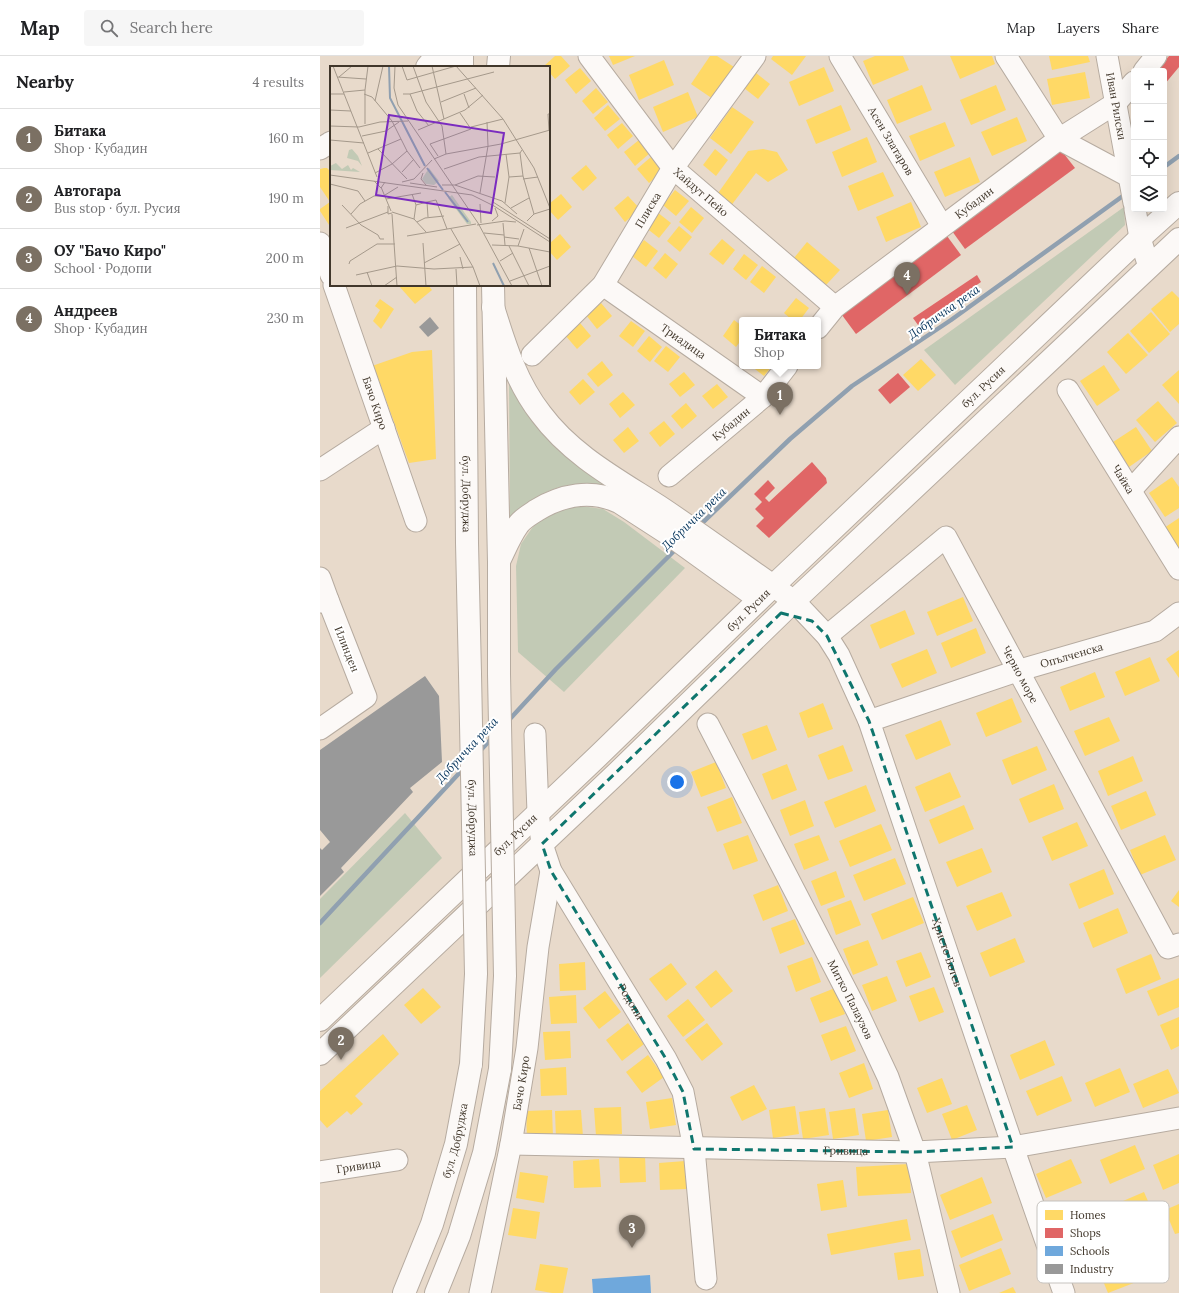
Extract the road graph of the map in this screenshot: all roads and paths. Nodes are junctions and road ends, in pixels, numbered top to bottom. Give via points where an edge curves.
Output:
1 (436, 56) edge
2 (460, 56) edge
3 (490, 56) edge
4 (499, 56) edge
5 (589, 56) edge
6 (755, 56) edge
7 (840, 56) edge
8 (1006, 56) edge
9 (1107, 56) edge
10 (1156, 56) edge
11 (428, 66) edge
12 (445, 66) edge
13 (462, 66) edge
14 (491, 66) edge
15 (498, 66) edge
16 (1146, 68) edge
17 (1131, 86) edge
18 (1116, 103) junction
19 (1059, 139) junction
20 (673, 168) junction
21 (1131, 188) edge
22 (1131, 193) edge
23 (1179, 203) edge
24 (1135, 212) edge
25 (942, 226) junction
26 (1140, 238) junction
27 (1179, 239) edge
28 (320, 243) edge
29 (1149, 267) junction
30 (330, 272) edge
31 (603, 285) junction
32 (334, 286) edge
33 (465, 286) edge
34 (493, 286) edge
35 (494, 306) junction
36 (835, 307) junction
37 (821, 324) edge
38 (532, 355) dead end
39 (785, 369) edge
40 (1068, 390) dead end
41 (763, 397) junction
42 (384, 428) junction
43 (1179, 438) edge
44 (320, 470) edge
45 (669, 476) dead end
46 (1131, 490) junction
47 (416, 521) dead end
48 (675, 529) junction
49 (700, 546) junction
50 (499, 562) junction
51 (1179, 569) edge
52 (719, 570) junction
53 (320, 578) edge
54 (766, 592) junction
55 (324, 601) edge
56 (788, 607) junction
57 (1179, 613) edge
58 (736, 622) junction
59 (827, 636) junction
60 (1017, 671) junction
61 (869, 721) junction
62 (708, 724) dead end
63 (320, 729) edge
64 (535, 734) dead end
65 (538, 812) junction
66 (542, 844) junction
67 (551, 871) junction
68 (1174, 946) edge
69 (320, 1020) edge
70 (320, 1054) edge
71 (1179, 1118) edge
72 (511, 1144) junction
73 (1013, 1147) junction
74 (694, 1149) junction
75 (915, 1152) junction
76 (397, 1160) dead end
77 (320, 1172) edge
78 (1037, 1217) edge
79 (706, 1279) dead end
80 (1060, 1283) edge
81 (404, 1293) edge
82 (436, 1293) edge
83 (480, 1293) edge
84 (949, 1293) edge
85 (1064, 1293) edge

1 - 11 main road
2 - 12 street
2 - 13 main road
3 - 14 main road
4 - 15 main road
5 - 20 street, Хайдут Пейо
6 - 20 street, Плиска
7 - 25 street, Асен Златаров
8 - 19 street
9 - 18 street, Иван Рилски
10 - 16 street
17 - 18 street, Кубадин
18 - 19 street, Кубадин
18 - 21 street, Иван Рилски
19 - 22 street
19 - 25 street, Кубадин
20 - 31 street, Плиска
20 - 36 street, Хайдут Пейо
23 - 26 main road, бул. Русия
24 - 26 street, Иван Рилски
25 - 36 street, Кубадин
26 - 29 street, Иван Рилски
26 - 54 main road, бул. Русия
27 - 29 main road
28 - 30 street
29 - 56 main road
31 - 38 street, Плиска
31 - 41 street, Триадица
32 - 42 street, Бачо Киро
33 - 81 main road, бул. Добруджа, bridge via 467,536 476,974 471,1064 456,1144 432,1224
34 - 35 main road
35 - 48 main road via 513,367 552,428 586,459
35 - 50 main road
36 - 37 street, Кубадин
39 - 41 street, Кубадин
40 - 46 street, Чайка
41 - 45 street, Кубадин
42 - 44 street
42 - 47 street, Бачо Киро
43 - 46 street
46 - 51 street, Чайка
48 - 49 main road
48 - 50 main road via 609,498 579,494 551,502 518,525
49 - 52 main road
49 - 54 main road
50 - 82 main road, bridge via 505,976 500,1069 484,1153 459,1236
52 - 54 main road
52 - 58 main road via 738,597 740,604
53 - 55 street, Илинден
54 - 56 street, Христо Ботев
54 - 58 main road, бул. Русия
55 - 63 street, Илинден via 366,697
56 - 59 street, Христо Ботев via 812,621
56 - 66 main road
57 - 60 street, Опълченска via 1155,631
58 - 65 main road, бул. Русия
59 - 60 street, Черно море via 946,537
59 - 61 street, Христо Ботев via 839,655
60 - 61 street, Опълченска
60 - 68 street, Черно море
61 - 73 street, Христо Ботев
62 - 75 street, Митко Палаузов via 858,1013 888,1077
64 - 65 street, Родопи
65 - 66 street, Родопи
65 - 69 main road, бул. Русия
66 - 67 street, Родопи
66 - 70 main road
67 - 72 street, Бачо Киро
67 - 74 street, Родопи via 666,1059 683,1092
71 - 73 street, Гривица
72 - 74 street, Гривица
72 - 83 street, Бачо Киро
73 - 75 street, Гривица
73 - 78 street, Христо Ботев
74 - 75 street, Гривица
74 - 79 street, Родопи
75 - 84 street, Митко Палаузов
76 - 77 street, Гривица
80 - 85 street, Христо Ботев

